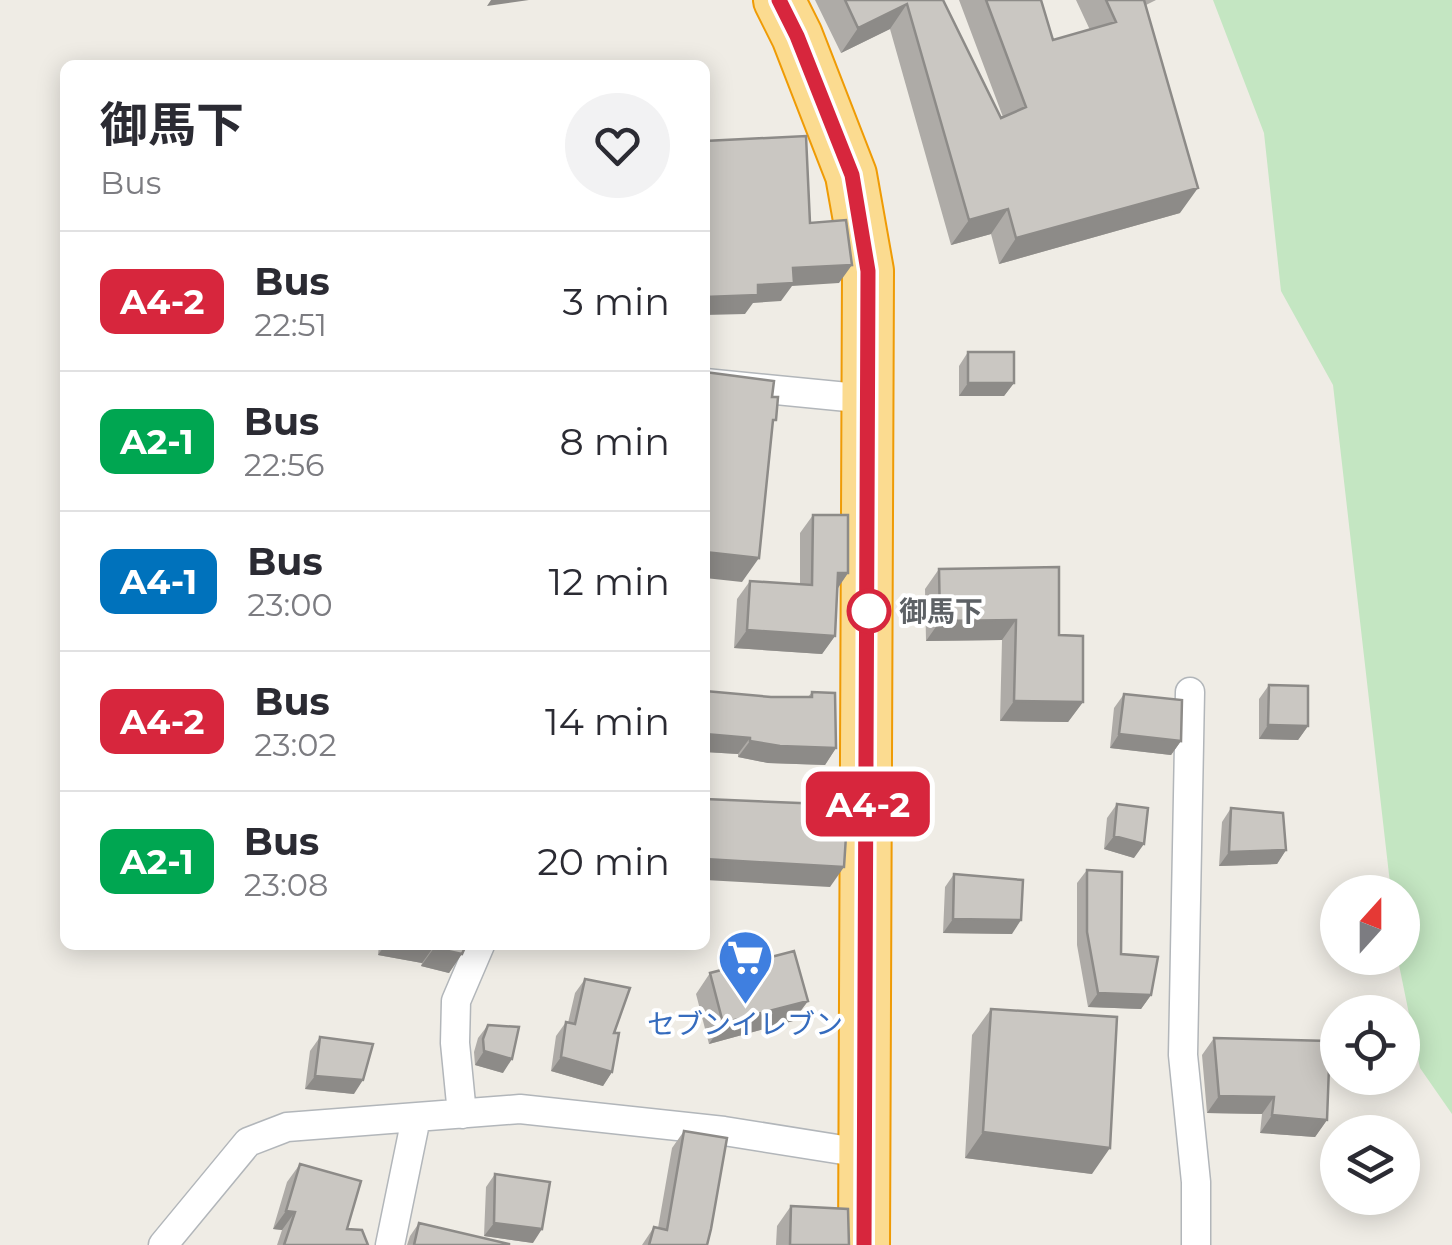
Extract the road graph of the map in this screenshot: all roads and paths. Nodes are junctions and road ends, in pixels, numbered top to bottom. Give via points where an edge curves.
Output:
1 (778, 0) edge
2 (710, 383) edge
3 (868, 399) junction
4 (1190, 692) dead end
5 (478, 950) edge
6 (462, 1114) junction
7 (416, 1118) junction
8 (862, 1153) junction
9 (162, 1245) edge
10 (390, 1245) edge
11 (864, 1245) edge
12 (1196, 1245) edge

1 - 3 highway via 852,175 868,271
2 - 3 street
3 - 8 highway
4 - 12 street via 1183,1055
5 - 6 street via 456,1001
6 - 7 street
6 - 8 street via 520,1109
7 - 9 street via 287,1127 248,1142
7 - 10 street
8 - 11 highway

